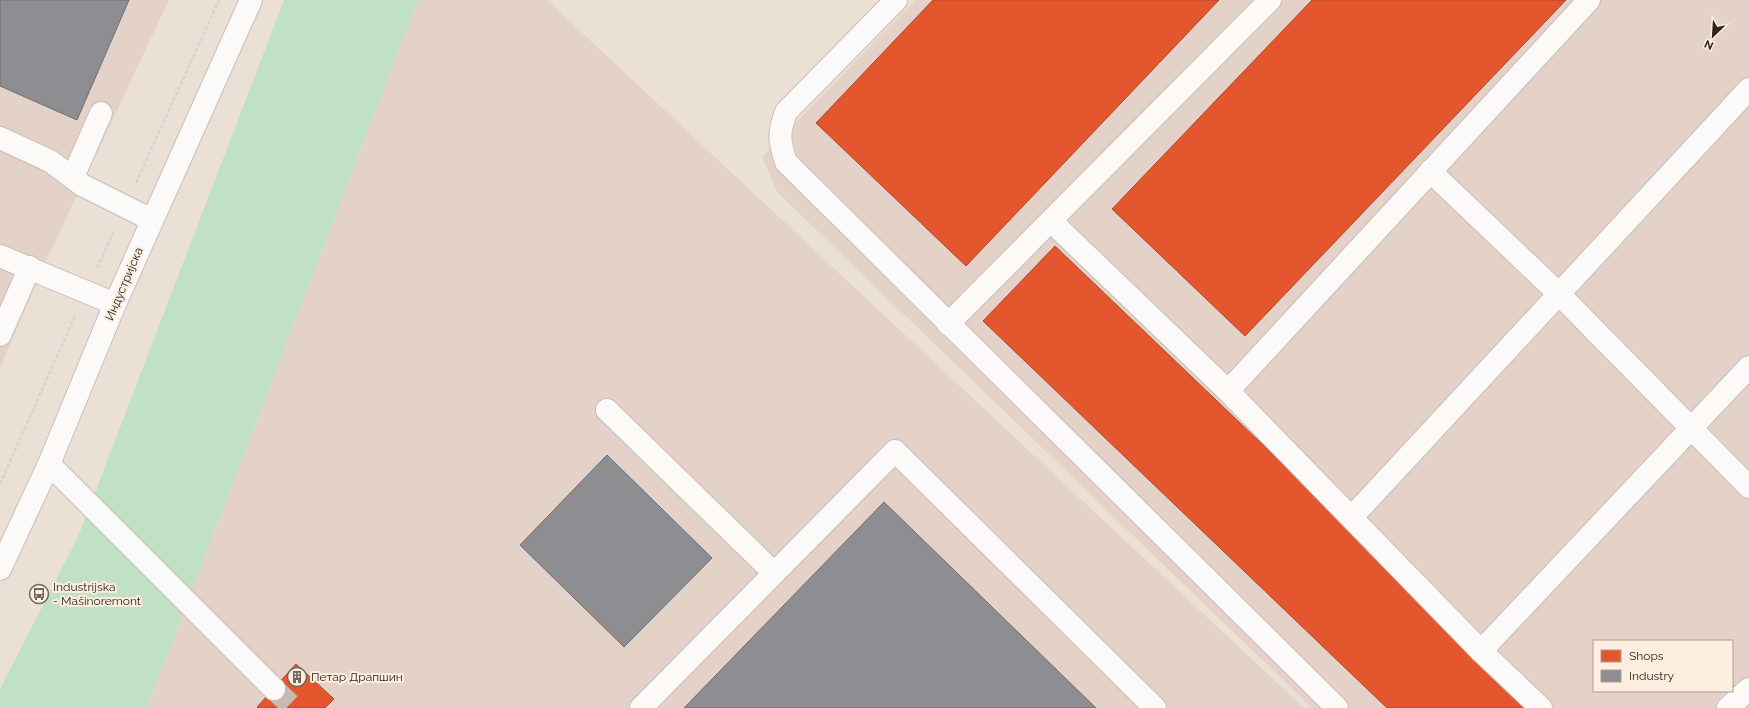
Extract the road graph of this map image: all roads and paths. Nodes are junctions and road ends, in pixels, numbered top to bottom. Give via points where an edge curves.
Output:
1 (219, 0) edge
2 (251, 0) edge
3 (896, 0) edge
4 (1270, 0) edge
5 (1589, 0) edge
6 (1749, 89) edge
7 (101, 113) dead end
8 (0, 138) edge
9 (1430, 171) junction
10 (73, 177) junction
11 (126, 207) junction
12 (152, 220) junction
13 (1051, 221) junction
14 (0, 256) edge
15 (30, 267) junction
16 (86, 292) junction
17 (1558, 293) junction
18 (115, 304) junction
19 (948, 324) junction
20 (0, 335) edge
21 (1749, 367) edge
22 (1228, 391) junction
23 (607, 410) dead end
24 (1690, 428) junction
25 (49, 464) junction
26 (0, 484) edge
27 (1749, 487) edge
28 (1352, 517) junction
29 (0, 569) edge
30 (774, 573) junction
31 (1481, 651) junction
32 (274, 689) tunnel mouth
33 (1749, 689) edge
34 (641, 708) edge
35 (1155, 708) edge
36 (1337, 708) edge
37 (1541, 708) edge
38 (1728, 708) edge

1 - 11 path
2 - 12 street, Индустријска
3 - 19 street via 786,112 780,127 780,142 786,162
4 - 13 street
5 - 9 street
6 - 17 street
7 - 10 street
8 - 10 street via 50,161
9 - 17 street
9 - 22 street
10 - 11 street via 82,185
11 - 12 street
11 - 16 path
12 - 18 street, Индустријска
13 - 19 street
13 - 22 street
14 - 15 street
15 - 16 street
15 - 20 street
16 - 18 street
16 - 26 path
17 - 24 street
17 - 28 street
18 - 25 street, Индустријска
19 - 36 street
21 - 24 street
22 - 28 street
23 - 30 street
24 - 27 street
24 - 31 street
25 - 29 street, Индустријска
25 - 32 street
28 - 31 street
30 - 34 street
30 - 35 street via 895,451
31 - 37 street
33 - 38 street

